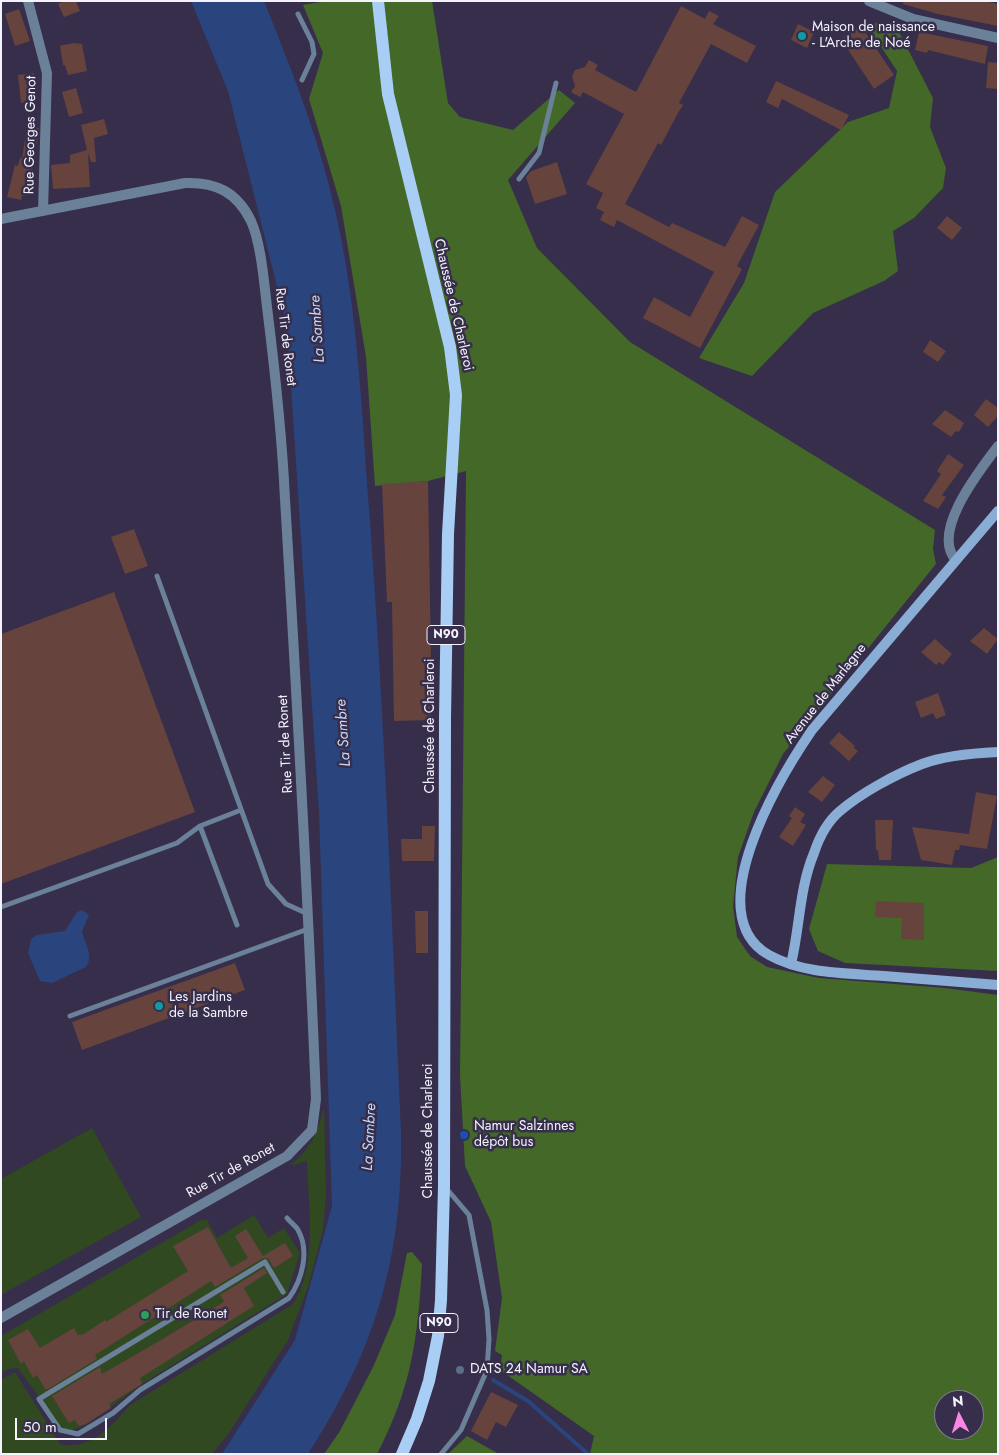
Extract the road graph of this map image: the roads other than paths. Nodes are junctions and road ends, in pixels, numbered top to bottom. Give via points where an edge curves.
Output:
1 (28, 1) edge
2 (378, 1) edge
3 (869, 1) edge
4 (298, 14) dead end
5 (998, 38) edge
6 (302, 80) dead end
7 (556, 83) dead end
8 (519, 179) dead end
9 (43, 211) junction
10 (1, 219) edge
11 (998, 446) edge
12 (998, 511) edge
13 (956, 560) junction
14 (157, 576) dead end
15 (998, 752) edge
16 (241, 810) junction
17 (200, 826) junction
18 (1, 907) edge
19 (308, 914) junction
20 (237, 925) dead end
21 (308, 929) junction
22 (791, 964) junction
23 (998, 985) edge
24 (70, 1016) dead end
25 (444, 1186) junction
26 (287, 1218) dead end
27 (283, 1292) dead end
28 (1, 1318) edge
29 (402, 1454) edge
30 (441, 1454) edge

1 - 9 street, Rue Georges Genot via 47,73
2 - 25 main road, Chaussée de Charleroi / N90 via 388,94 450,347 456,395 448,534
3 - 5 street via 913,19
4 - 6 lane via 312,42 314,54
7 - 8 lane via 539,153
9 - 10 street, Rue Tir de Ronet
9 - 19 street, Rue Tir de Ronet via 197,182 231,194 252,222 262,265 281,416
11 - 13 street via 975,476 949,526 948,545
12 - 13 main road, Avenue de Marlagne
13 - 22 main road, Avenue de Marlagne via 812,730 762,818 744,872 740,896 743,914 749,933 758,946
14 - 16 lane
15 - 22 main road via 924,763 887,780 839,811 813,853 802,892
16 - 17 lane
16 - 19 lane via 268,884 286,904
17 - 18 lane via 177,843
17 - 20 lane
19 - 21 street, Rue Tir de Ronet
21 - 24 lane
21 - 28 street, Rue Tir de Ronet via 316,1099 312,1130 287,1156
22 - 23 main road, Avenue de Marlagne via 826,971
25 - 29 main road, Chaussée de Charleroi / N90 via 438,1336 417,1419
25 - 30 lane via 469,1215 487,1310 489,1339 487,1370 461,1430
26 - 27 lane via 298,1230 304,1257 301,1273 289,1298 140,1390 113,1413 78,1434 60,1430 39,1399 265,1262

